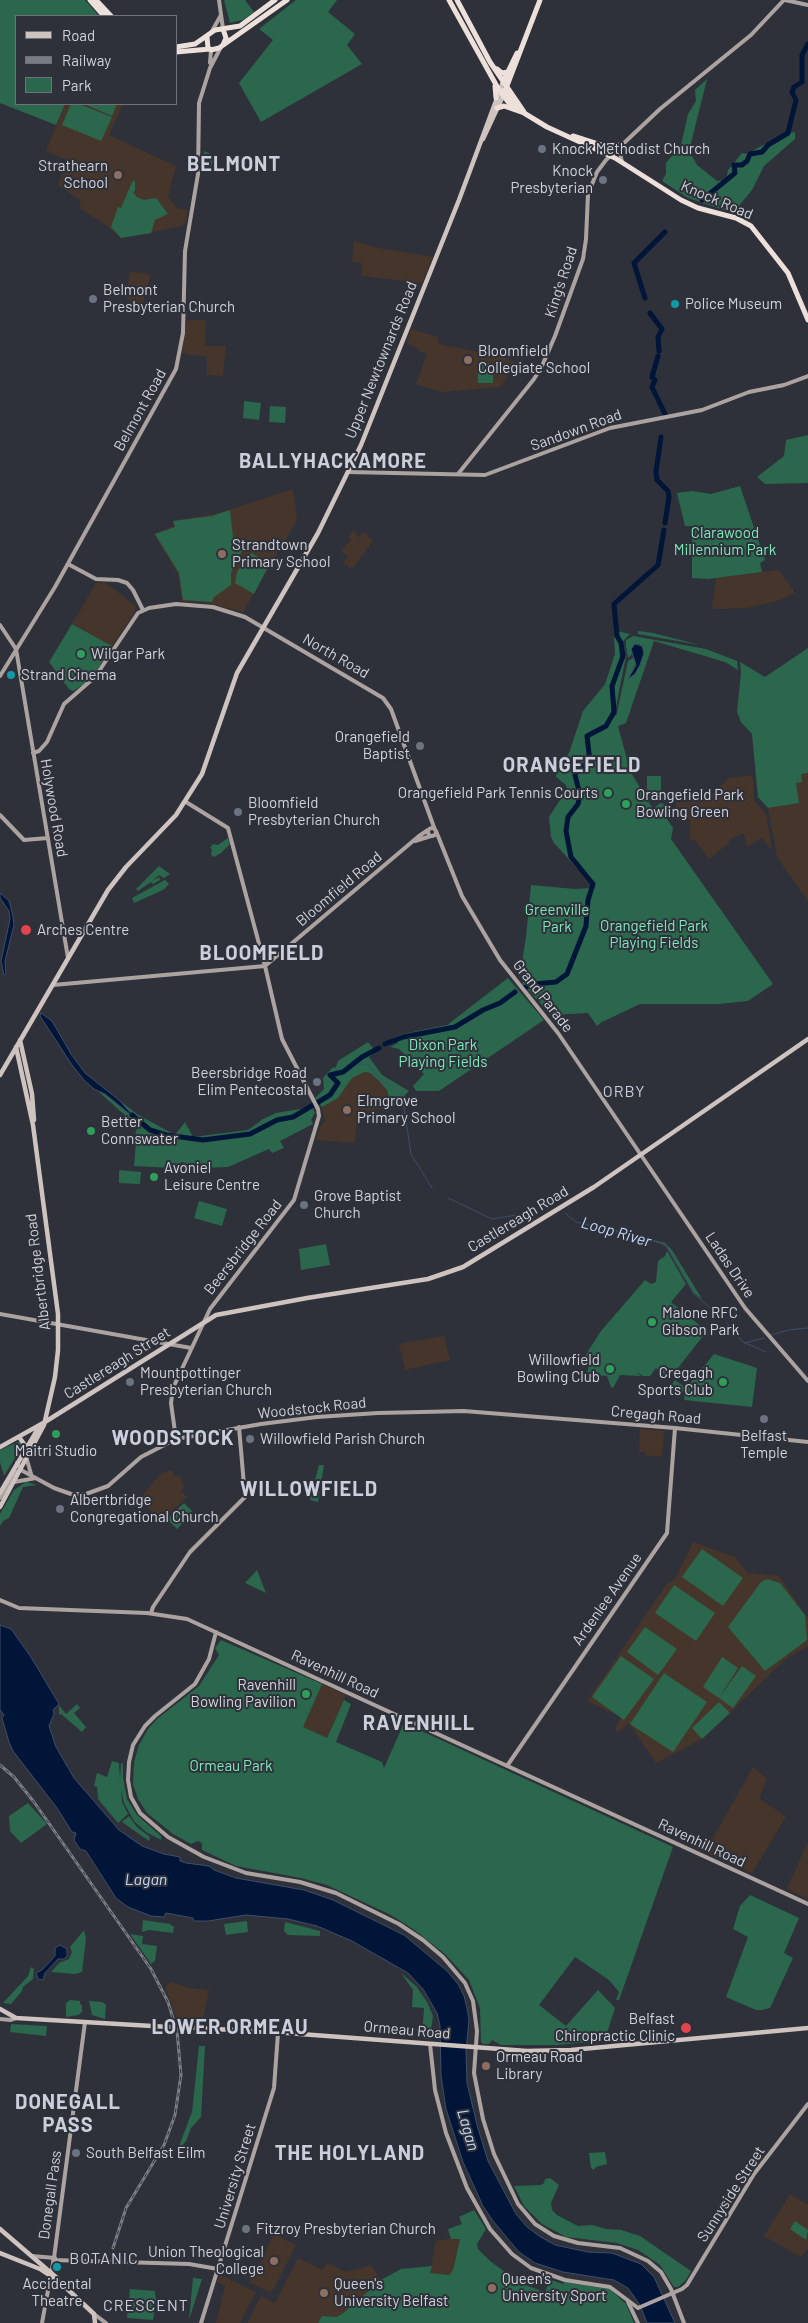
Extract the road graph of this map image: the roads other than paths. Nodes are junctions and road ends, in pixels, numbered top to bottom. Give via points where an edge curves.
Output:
1 (90, 0) edge
2 (96, 0) edge
3 (219, 0) edge
4 (276, 0) edge
5 (287, 0) edge
6 (449, 0) edge
7 (457, 0) edge
8 (540, 0) edge
9 (784, 1) edge
10 (808, 5) edge
11 (221, 14) junction
12 (103, 15) edge
13 (110, 15) edge
14 (223, 29) junction
15 (212, 31) junction
16 (207, 36) junction
17 (480, 42) junction
18 (222, 46) junction
19 (178, 47) edge
20 (209, 50) junction
21 (178, 52) edge
22 (520, 52) junction
23 (210, 66) junction
24 (508, 72) junction
25 (495, 82) junction
26 (503, 89) junction
27 (512, 94) junction
28 (496, 98) junction
29 (497, 108) junction
30 (520, 112) junction
31 (488, 119) junction
32 (568, 137) junction
33 (482, 140) junction
34 (622, 145) junction
35 (610, 156) junction
36 (622, 162) junction
37 (808, 320) edge
38 (808, 376) edge
39 (348, 472) junction
40 (458, 474) junction
41 (68, 564) junction
42 (142, 610) junction
43 (0, 625) edge
44 (263, 627) junction
45 (16, 649) junction
46 (10, 658) junction
47 (18, 661) junction
48 (0, 676) edge
49 (33, 753) junction
50 (186, 802) junction
51 (0, 815) edge
52 (432, 821) junction
53 (429, 829) junction
54 (436, 831) junction
55 (432, 836) junction
56 (48, 838) junction
57 (415, 841) junction
58 (441, 843) junction
59 (66, 941) junction
60 (77, 941) junction
61 (68, 958) junction
62 (263, 958) junction
63 (273, 960) junction
64 (265, 966) junction
65 (52, 985) junction
66 (808, 1039) edge
67 (20, 1040) junction
68 (16, 1047) junction
69 (8, 1060) junction
70 (21, 1071) junction
71 (0, 1074) edge
72 (29, 1082) junction
73 (30, 1113) junction
74 (33, 1125) junction
75 (641, 1155) junction
76 (210, 1309) junction
77 (0, 1314) edge
78 (216, 1315) junction
79 (58, 1324) junction
80 (202, 1324) junction
81 (171, 1344) junction
82 (191, 1348) junction
83 (808, 1381) edge
84 (501, 1414) joint
85 (44, 1421) junction
86 (239, 1427) junction
87 (675, 1428) junction
88 (19, 1437) junction
89 (176, 1439) junction
90 (808, 1442) edge
91 (0, 1447) edge
92 (27, 1448) junction
93 (27, 1460) junction
94 (17, 1464) junction
95 (21, 1470) junction
96 (33, 1477) junction
97 (14, 1482) junction
98 (0, 1493) edge
99 (0, 1498) edge
100 (0, 1507) edge
101 (0, 1601) edge
102 (151, 1613) junction
103 (216, 1632) junction
104 (226, 1637) junction
105 (213, 1645) junction
106 (507, 1766) junction
107 (808, 1904) edge
108 (0, 2009) edge
109 (5, 2013) junction
110 (0, 2018) edge
111 (16, 2018) junction
112 (85, 2022) junction
113 (808, 2028) edge
114 (278, 2032) junction
115 (430, 2044) junction
116 (476, 2048) junction
117 (808, 2104) edge
118 (0, 2229) edge
119 (22, 2249) junction
120 (53, 2251) junction
121 (0, 2253) edge
122 (30, 2255) junction
123 (47, 2258) junction
124 (53, 2259) junction
125 (16, 2260) junction
126 (43, 2268) junction
127 (218, 2269) junction
128 (50, 2273) junction
129 (670, 2288) junction
130 (680, 2290) junction
131 (673, 2293) junction
132 (667, 2296) junction
133 (675, 2299) junction
134 (628, 2302) junction
135 (639, 2308) junction
136 (94, 2314) junction
137 (638, 2321) edge
138 (42, 2323) edge
139 (95, 2323) edge
140 (104, 2323) edge
141 (201, 2323) edge
142 (684, 2323) edge

1 - 12 highway
2 - 13 highway
3 - 11 street
4 - 14 highway via 245,24
5 - 18 highway
6 - 25 highway
7 - 17 highway
8 - 22 highway, Upper Newtownards Road
9 - 10 street
9 - 34 street, King's Road via 756,30 660,109
11 - 14 street
11 - 15 street
14 - 15 highway
14 - 18 highway via 226,38
15 - 16 highway
16 - 19 highway via 195,44
16 - 20 highway
17 - 24 highway via 498,72
17 - 26 highway
18 - 20 highway
18 - 23 street, Belmont Road
20 - 21 highway
20 - 23 street
20 - 23 street, Belmont Road
22 - 24 highway, Upper Newtownards Road
22 - 26 highway, Upper Newtownards Road
22 - 27 highway
23 - 41 street, Belmont Road via 198,110 198,174 185,251 183,333 176,369
24 - 26 highway, Upper Newtownards Road
25 - 26 highway
25 - 28 highway
26 - 27 highway, Knock Road
26 - 28 main road, Upper Newtownards Road
26 - 29 main road, Upper Newtownards Road
26 - 30 highway
26 - 31 main road
27 - 30 highway, Knock Road
28 - 31 main road, Upper Newtownards Road
29 - 30 highway via 504,106
29 - 33 main road, Upper Newtownards Road
30 - 32 highway, Knock Road
31 - 33 main road, Upper Newtownards Road
32 - 34 highway via 609,146
32 - 35 highway, Knock Road
33 - 39 main road, Upper Newtownards Road
34 - 35 street, King's Road
34 - 36 street
35 - 36 highway, Knock Road
35 - 40 street, King's Road via 590,184 582,259 542,366
36 - 37 highway, Knock Road via 694,206 751,226 788,273
38 - 40 street, Sandown Road via 749,392 702,410 610,428 485,475
39 - 40 street, Sandown Road
39 - 44 main road, Upper Newtownards Road via 313,542
41 - 42 street via 96,580 127,583
41 - 45 street, Belmont Road
42 - 44 street, North Road via 176,604 203,606 234,612
42 - 49 street via 95,677 64,704 47,742
43 - 45 street, Holywood Road
44 - 50 main road, Upper Newtownards Road via 238,673 208,762
44 - 52 street, North Road via 380,695 389,705
45 - 46 street, Belmont Road
45 - 47 street, Holywood Road
46 - 47 street
46 - 48 street, Belmont Road
47 - 49 street, Holywood Road
49 - 56 street, Holywood Road
50 - 60 main road, Upper Newtownards Road via 116,879
50 - 62 street, Beersbridge Road via 228,828
51 - 56 street via 24,840
52 - 53 street
52 - 54 street, North Road
53 - 54 street
53 - 55 street via 428,834
53 - 57 street, Bloomfield Road
54 - 55 street
54 - 58 street, Grand Parade
55 - 57 street
55 - 58 street
56 - 59 street, Holywood Road
57 - 63 street, Bloomfield Road
58 - 75 street, Grand Parade via 462,896 487,940 513,978 550,1021
59 - 60 street
59 - 61 street, Holywood Road
60 - 61 main road, Upper Newtownards Road
61 - 65 main road, Upper Newtownards Road
62 - 63 street
62 - 64 street, Beersbridge Road
63 - 64 street, Bloomfield Road
64 - 65 street
64 - 76 street, Beersbridge Road via 282,1038 319,1113 294,1200
65 - 67 main road, Upper Newtownards Road
66 - 75 main road, Castlereagh Road
67 - 68 main road, Upper Newtownards Road
67 - 72 main road, Albertbridge Road
68 - 69 main road, Upper Newtownards Road
68 - 70 main road, Albertbridge Road
69 - 70 main road via 16,1063
69 - 71 main road, Upper Newtownards Road
70 - 73 main road, Albertbridge Road
72 - 73 main road
72 - 74 main road, Albertbridge Road
73 - 74 main road, Albertbridge Road
74 - 79 main road, Albertbridge Road
75 - 78 main road, Castlereagh Road via 554,1213 470,1263 445,1274
75 - 83 street, Ladas Drive via 744,1308
76 - 78 street
76 - 80 street, Beersbridge Road
77 - 79 street
78 - 80 main road, Castlereagh Road
79 - 81 street
79 - 85 main road, Albertbridge Road via 56,1378
80 - 81 main road, Castlereagh Street
80 - 82 street, Beersbridge Road
81 - 82 street
81 - 85 main road, Castlereagh Street
82 - 89 street, Beersbridge Road via 172,1392
84 - 86 street, Woodstock Road via 464,1411 332,1415
84 - 87 street, Cregagh Road
85 - 88 main road, Castlereagh Street
85 - 92 main road
85 - 93 main road, Albertbridge Road
86 - 89 street, Woodstock Road
86 - 102 street via 245,1497 190,1552
87 - 90 street, Cregagh Road
87 - 106 street, Ardenlee Avenue via 667,1533
88 - 91 main road, Castlereagh Street
88 - 92 main road
89 - 96 street, Woodstock Road via 141,1457 110,1484 90,1493 72,1494
92 - 94 main road
93 - 95 main road, Albertbridge Road
93 - 96 street
94 - 95 street
94 - 98 main road
95 - 96 street, Woodstock Road
95 - 97 main road, Albertbridge Road
95 - 99 street via 15,1473
96 - 97 street
97 - 100 main road, Albertbridge Road
101 - 102 street, Ravenhill Road via 24,1608
102 - 103 street, Ravenhill Road via 187,1619
103 - 104 street, Ravenhill Road
103 - 105 street
104 - 105 street
104 - 106 street, Ravenhill Road
105 - 116 street via 195,1684 154,1716 134,1745 128,1762 128,1780 140,1813 168,1837 209,1860 246,1873 289,1879 326,1889 389,1918 423,1940 451,1965 468,1988 477,2014
106 - 107 street, Ravenhill Road
108 - 109 main road, Ormeau Road
109 - 110 street
109 - 111 main road, Ormeau Road
110 - 111 street
111 - 112 main road, Ormeau Road
112 - 114 main road, Ormeau Road, bridge
112 - 120 street, Donegall Pass
113 - 116 main road, Ormeau Road via 567,2050
114 - 115 main road, Ormeau Road
114 - 127 street, University Street via 274,2088
115 - 116 main road, Ormeau Road
115 - 134 street via 435,2090 446,2133 467,2188 490,2229 512,2254 531,2268 565,2280 607,2286
116 - 129 street via 474,2073 486,2130 498,2164 523,2211 541,2229 561,2239 615,2246 639,2255 656,2268
117 - 130 street, Sunnyside Street via 754,2174 690,2281
118 - 119 main road
119 - 122 main road
119 - 125 main road
120 - 123 street, Donegall Pass
120 - 124 street, Donegall Pass
121 - 125 main road
122 - 123 street
122 - 126 main road
123 - 124 street
124 - 126 street
124 - 127 street via 194,2264
124 - 128 street
125 - 126 main road
126 - 128 main road
127 - 141 street, University Street
128 - 136 main road
128 - 138 street
129 - 131 street
129 - 132 street
130 - 131 street, Sunnyside Street
130 - 133 street
131 - 132 street, Sunnyside Street
131 - 133 street
132 - 133 street
132 - 135 street, Sunnyside Street
133 - 142 street
134 - 135 street
134 - 137 street
135 - 137 street
136 - 139 main road
136 - 140 street

